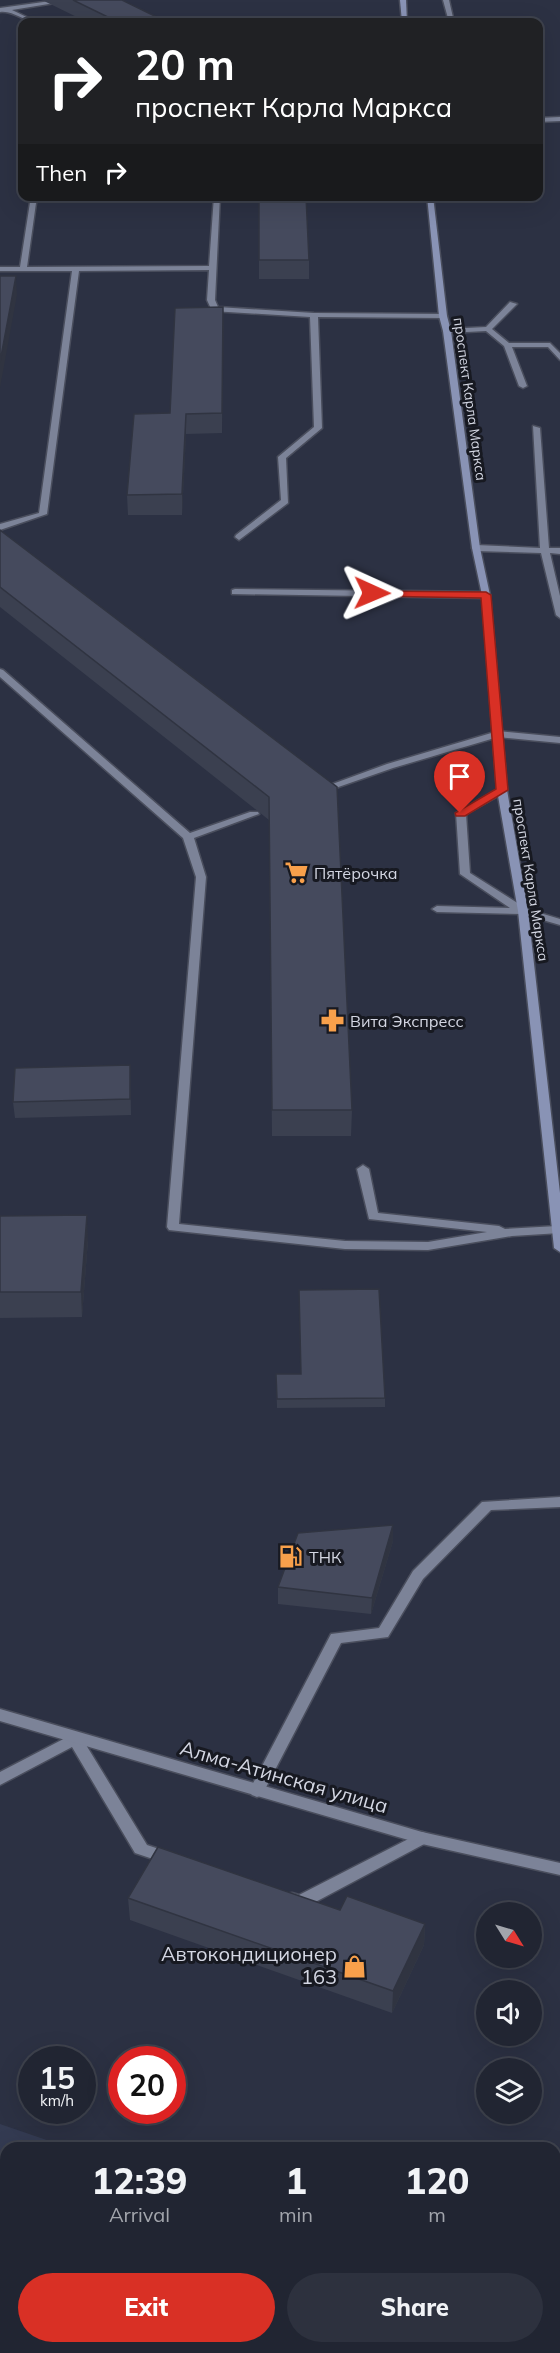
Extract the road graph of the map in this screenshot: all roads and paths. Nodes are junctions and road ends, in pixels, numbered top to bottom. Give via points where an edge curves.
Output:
1 (70, 0) edge
2 (403, 0) edge
3 (446, 0) edge
4 (0, 10) edge
5 (8, 10) junction
6 (26, 18) edge
7 (405, 18) edge
8 (451, 18) edge
9 (560, 119) edge
10 (543, 120) edge
11 (33, 201) edge
12 (217, 201) edge
13 (431, 201) edge
14 (76, 268) junction
15 (213, 268) junction
16 (0, 269) edge
17 (23, 269) junction
18 (513, 304) dead end
19 (314, 315) junction
20 (443, 316) junction
21 (488, 329) junction
22 (447, 331) junction
23 (507, 345) junction
24 (560, 358) edge
25 (524, 386) dead end
26 (536, 428) dead end
27 (0, 527) edge
28 (239, 537) dead end
29 (476, 548) junction
30 (545, 551) junction
31 (560, 551) edge
32 (235, 592) dead end
33 (486, 595) junction
34 (560, 615) edge
35 (0, 672) edge
36 (498, 734) junction
37 (560, 740) edge
38 (502, 790) junction
39 (318, 791) edge
40 (254, 814) edge
41 (188, 837) junction
42 (437, 909) dead end
43 (523, 911) junction
44 (560, 922) edge
45 (363, 1169) dead end
46 (557, 1230) junction
47 (512, 1232) junction
48 (560, 1248) edge
49 (560, 1502) edge
50 (0, 1715) edge
51 (75, 1739) junction
52 (0, 1779) edge
53 (257, 1791) junction
54 (422, 1838) junction
55 (186, 1864) edge
56 (560, 1869) edge
57 (277, 1894) edge

1 - 5 street
2 - 7 main road
3 - 8 street
4 - 5 street
5 - 6 street
9 - 10 street
11 - 17 street
12 - 15 street
13 - 20 main road, проспект Карла Маркса
14 - 15 street
14 - 17 street
14 - 27 street via 44,513
15 - 19 street via 211,300 215,309
16 - 17 street
18 - 21 street
19 - 20 street
19 - 28 street via 318,428 282,457 285,501
20 - 22 main road, проспект Карла Маркса
21 - 22 street
21 - 23 street
22 - 29 main road, проспект Карла Маркса
23 - 24 street via 550,345
23 - 25 street
26 - 30 street
29 - 30 street
29 - 33 main road, проспект Карла Маркса
30 - 31 street
30 - 34 street
32 - 33 street
33 - 36 main road, проспект Карла Маркса
35 - 41 street
36 - 37 street
36 - 38 main road, проспект Карла Маркса
36 - 39 street
38 - 43 main road, проспект Карла Маркса
38 - 43 street via 460,813 465,874
40 - 41 street
41 - 47 street via 201,877 173,1227 345,1245 428,1246
42 - 43 street
43 - 44 street
43 - 46 main road, проспект Карла Маркса
45 - 47 street via 373,1216
46 - 47 street
46 - 48 main road, проспект Карла Маркса
49 - 53 street via 487,1505 418,1575 382,1633 336,1638
50 - 51 street, Алма-Атинская улица
51 - 52 street
51 - 53 street, Алма-Атинская улица
51 - 55 street via 141,1849
53 - 54 street, Алма-Атинская улица
54 - 56 street, Алма-Атинская улица
54 - 57 street via 300,1902

